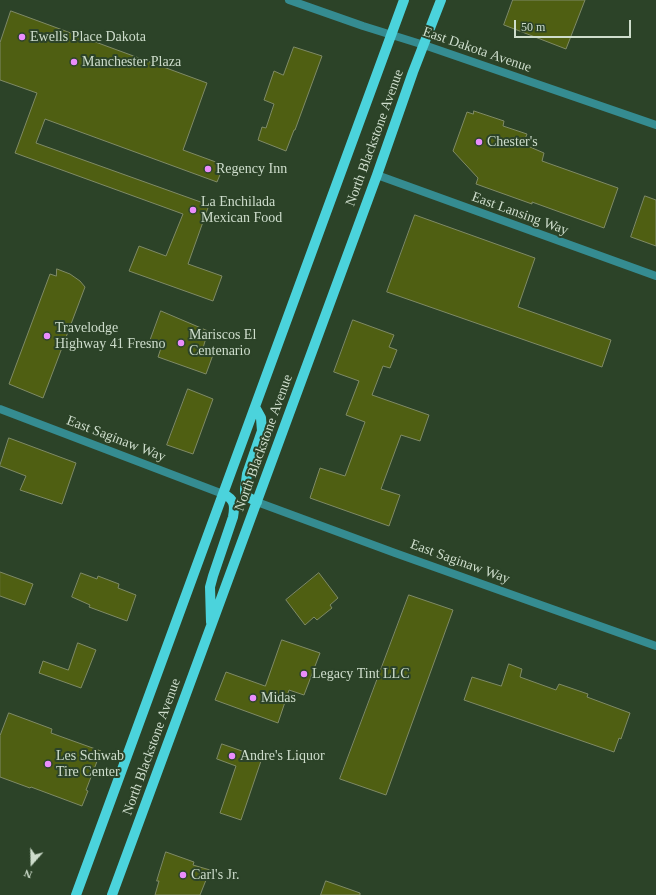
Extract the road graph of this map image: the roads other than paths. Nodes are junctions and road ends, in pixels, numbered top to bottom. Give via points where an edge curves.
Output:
1 (289, 0) edge
2 (404, 0) edge
3 (441, 0) edge
4 (391, 35) junction
5 (424, 45) junction
6 (656, 125) edge
7 (376, 175) junction
8 (656, 276) edge
9 (254, 407) junction
10 (0, 409) edge
11 (223, 494) junction
12 (257, 502) junction
13 (211, 626) junction
14 (656, 646) edge
15 (76, 895) edge
16 (112, 895) edge

1 - 4 street, East Dakota Avenue
2 - 4 main road, North Blackstone Avenue
3 - 5 main road, North Blackstone Avenue
4 - 5 street, East Dakota Avenue
4 - 9 main road, North Blackstone Avenue
5 - 6 street, East Dakota Avenue
5 - 7 main road, North Blackstone Avenue
7 - 8 street, East Lansing Way
7 - 12 main road, North Blackstone Avenue
9 - 11 main road, North Blackstone Avenue
9 - 12 main road via 261,418 262,431 247,474 245,493
10 - 11 street, East Saginaw Way
11 - 13 main road via 232,500 234,511 210,587
11 - 15 main road, North Blackstone Avenue
12 - 13 main road, North Blackstone Avenue
12 - 14 street, East Saginaw Way
13 - 16 main road, North Blackstone Avenue

